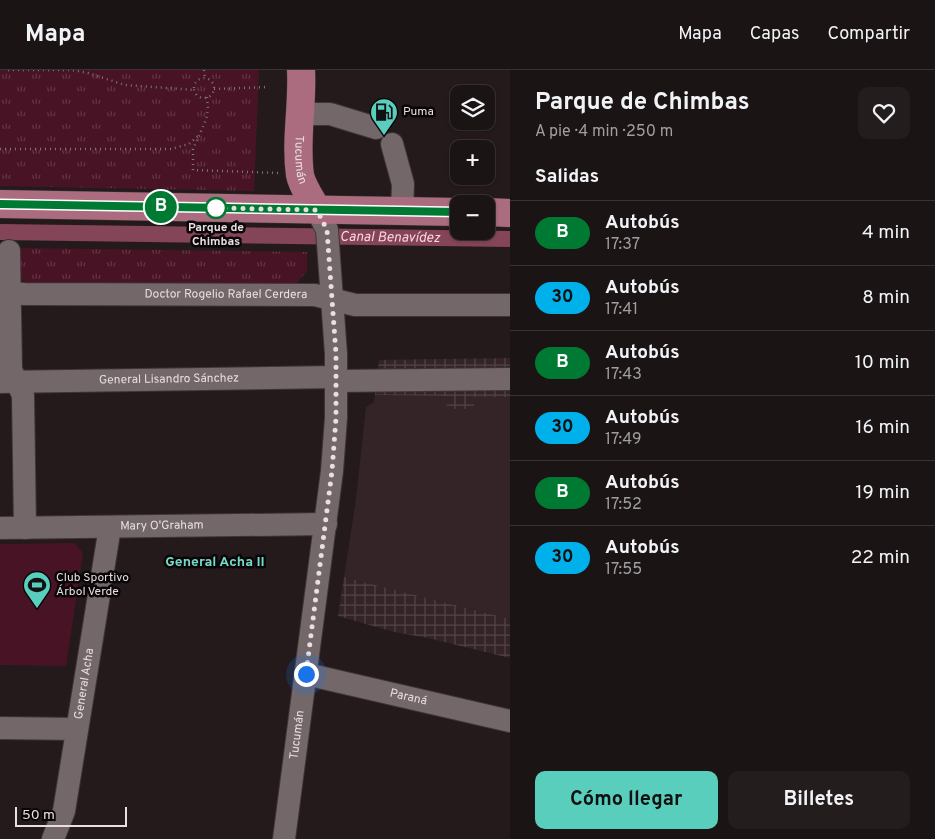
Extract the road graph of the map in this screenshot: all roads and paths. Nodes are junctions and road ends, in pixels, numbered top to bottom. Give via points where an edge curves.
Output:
1 (8, 70) edge
2 (204, 70) edge
3 (302, 70) edge
4 (206, 78) junction
5 (268, 87) dead end
6 (214, 89) junction
7 (195, 90) junction
8 (207, 97) junction
9 (299, 114) junction
10 (376, 128) dead end
11 (198, 136) junction
12 (392, 144) dead end
13 (0, 149) edge
14 (281, 173) dead end
15 (0, 204) edge
16 (402, 211) junction
17 (450, 212) edge
18 (495, 212) edge
19 (510, 213) edge
20 (324, 228) junction
21 (9, 251) dead end
22 (5, 293) edge
23 (332, 299) junction
24 (510, 305) edge
25 (336, 379) junction
26 (510, 379) edge
27 (8, 382) edge
28 (326, 524) junction
29 (110, 527) junction
30 (0, 528) edge
31 (24, 528) junction
32 (306, 674) junction
33 (510, 721) edge
34 (0, 728) edge
35 (78, 729) junction
36 (54, 839) edge
37 (284, 839) edge

1 - 7 path via 72,70 124,85
2 - 4 path
3 - 9 main road, Tucumán
4 - 6 path
4 - 7 path via 196,83
5 - 6 path
6 - 8 path
7 - 8 path via 200,96
8 - 11 path via 206,120
9 - 10 street via 330,114
9 - 20 main road, Tucumán via 300,177
11 - 13 path via 189,144 172,149
11 - 14 path via 193,149 193,170
12 - 16 street via 403,184
15 - 20 main road
16 - 17 main road
16 - 20 main road
18 - 19 main road
20 - 23 street, Tucumán
21 - 22 street
22 - 23 street, Doctor Rogelio Rafael Cerdera via 315,295
22 - 27 street via 11,370
23 - 24 street, Doctor Rogelio Rafael Cerdera via 355,305
23 - 25 street, Tucumán
25 - 26 street, General Lisandro Sánchez
25 - 27 street, General Lisandro Sánchez
25 - 28 street, Tucumán via 335,443
27 - 31 street via 23,395
28 - 29 street, Mary O'Graham
28 - 32 street, Tucumán
29 - 31 street, Mary O'Graham
29 - 35 street, General Acha
30 - 31 street, Mary O'Graham
32 - 33 street, Paraná
32 - 37 street, Tucumán
34 - 35 street
35 - 36 street, General Acha via 64,811

